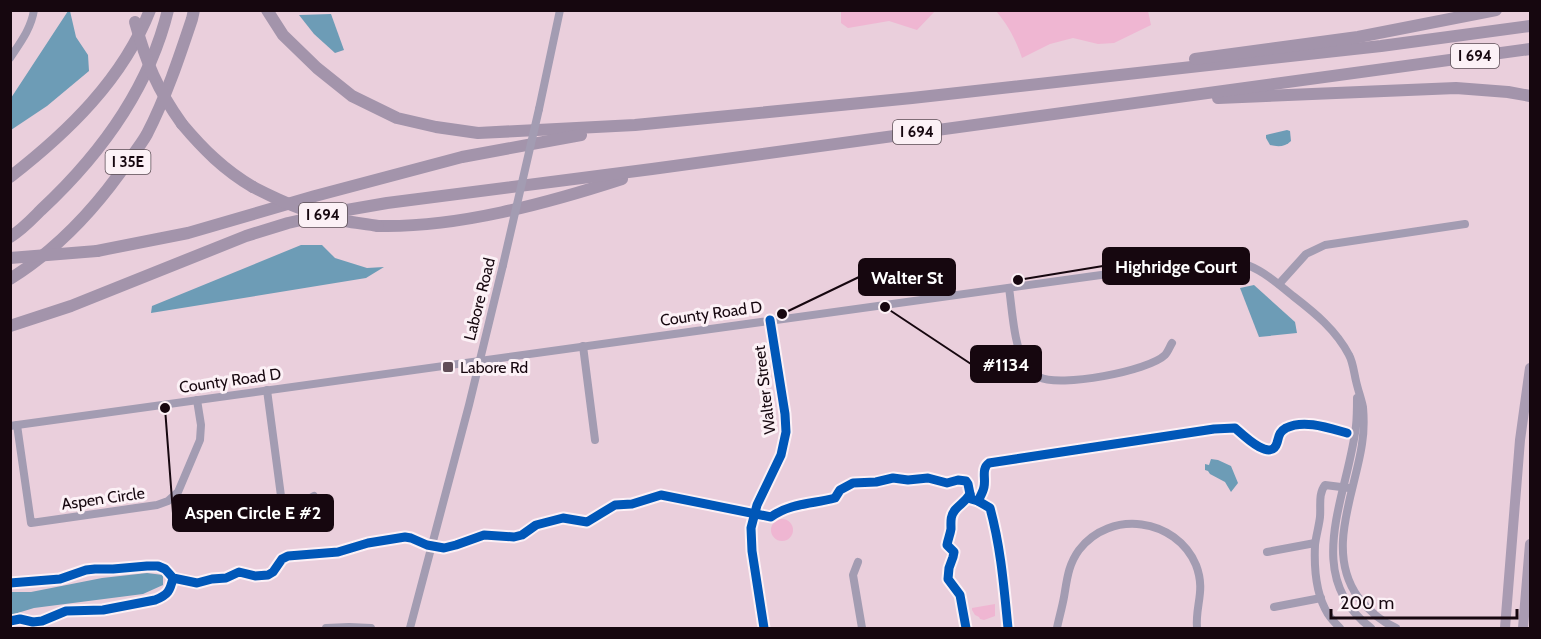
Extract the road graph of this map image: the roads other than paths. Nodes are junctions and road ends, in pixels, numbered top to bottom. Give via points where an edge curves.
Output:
1 (34, 10) edge
2 (150, 10) edge
3 (168, 10) edge
4 (194, 10) edge
5 (267, 10) edge
6 (560, 10) edge
7 (1496, 10) edge
8 (134, 16) edge
9 (1530, 26) edge
10 (1530, 49) edge
11 (10, 58) edge
12 (1014, 87) junction
13 (1530, 96) edge
14 (1181, 97) junction
15 (635, 125) junction
16 (652, 169) junction
17 (10, 177) edge
18 (1465, 224) dead end
19 (10, 237) edge
20 (10, 258) edge
21 (10, 279) edge
22 (1279, 284) junction
23 (1009, 288) junction
24 (770, 320) junction
25 (10, 326) edge
26 (1172, 343) dead end
27 (583, 346) junction
28 (479, 361) junction
29 (1530, 368) edge
30 (267, 390) junction
31 (197, 400) junction
32 (14, 426) edge
33 (594, 440) dead end
34 (1348, 488) junction
35 (314, 496) dead end
36 (1316, 543) junction
37 (1530, 544) edge
38 (1267, 552) dead end
39 (858, 562) dead end
40 (1321, 598) junction
41 (1274, 607) dead end
42 (1377, 617) junction
43 (326, 628) edge
44 (371, 628) edge
45 (410, 628) edge
46 (764, 628) edge
47 (862, 628) edge
48 (1057, 628) edge
49 (1197, 628) edge
50 (1340, 628) edge
51 (1370, 628) edge
52 (1396, 628) edge
53 (1504, 628) edge
54 (1523, 628) edge

1 - 11 street via 32,23
2 - 17 highway via 129,55 103,89 60,136
3 - 19 highway, I 35E via 140,85 103,144 59,194
4 - 21 highway, I 35E via 170,84 146,136 110,188 71,231
5 - 15 highway via 283,35 317,68 352,96 397,118 478,133
6 - 28 street, Labore Road, bridge
7 - 12 highway via 1358,37
8 - 16 highway, bridge via 155,82 200,146 235,177 306,211 378,226 428,224 585,190
9 - 12 highway, I 694
10 - 14 highway, I 694
12 - 15 highway, I 694
13 - 14 highway via 1456,88
14 - 16 highway, I 694
15 - 20 highway, I 694, bridge via 462,157 188,233 97,250
16 - 25 highway, I 694 via 387,203 288,223
18 - 22 street via 1325,245 1306,254
22 - 23 street, County Road D via 1250,266 1212,260
22 - 34 street, County Road D via 1336,334 1350,357 1363,406 1364,427
23 - 24 street, County Road D
23 - 26 street via 1017,347 1024,362 1040,378 1057,381 1122,372 1165,355
24 - 27 street, County Road D
24 - 46 street, Walter Street via 786,432 781,455 751,528
27 - 28 street, County Road D
27 - 33 street
28 - 30 street, County Road D
28 - 45 street, Labore Road
29 - 53 main road
30 - 31 street, County Road D
30 - 35 street via 281,496 287,504 297,506
31 - 32 street, County Road D
31 - 32 street, Aspen Circle via 200,440 174,497 157,505 31,523
34 - 36 street via 1322,488
34 - 42 street via 1342,555 1355,592
34 - 51 street via 1332,545 1333,561 1347,604
36 - 38 street
36 - 40 street
37 - 54 main road
39 - 47 street via 853,575
40 - 41 street
40 - 50 street
42 - 51 street
42 - 52 street
43 - 44 street
48 - 49 street via 1069,567 1080,549 1102,531 1124,524 1155,527 1187,551 1201,586

